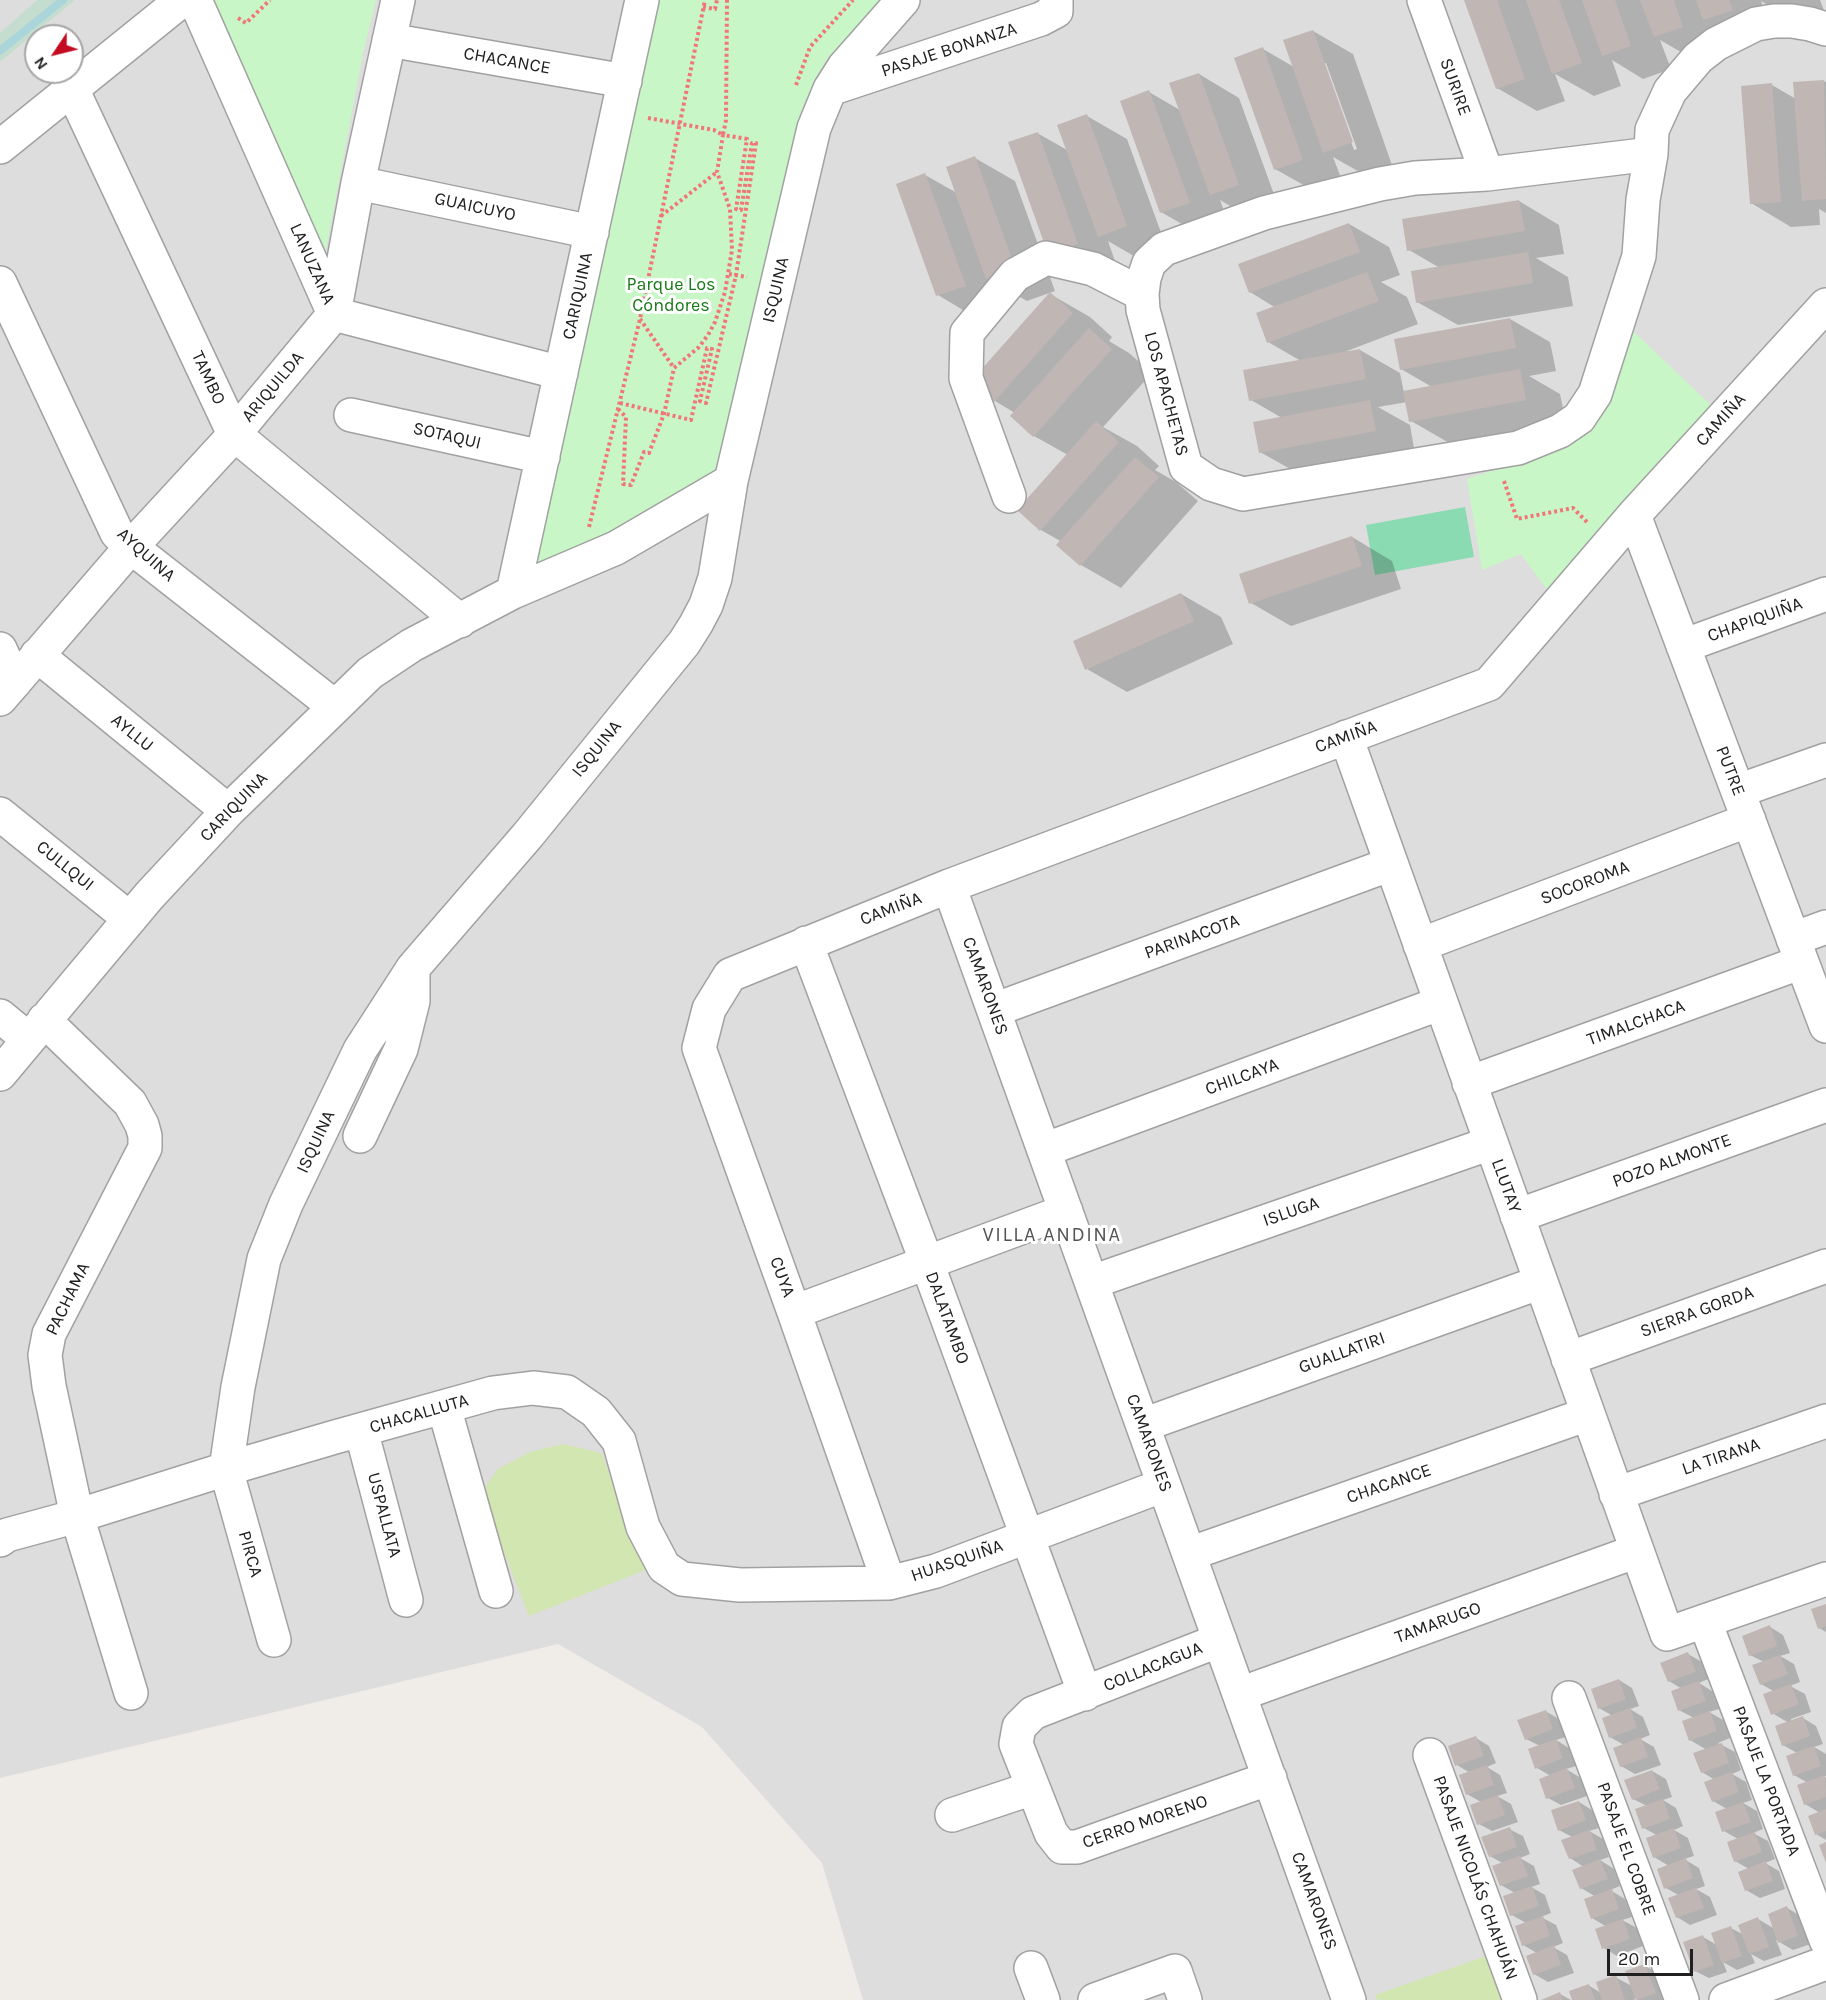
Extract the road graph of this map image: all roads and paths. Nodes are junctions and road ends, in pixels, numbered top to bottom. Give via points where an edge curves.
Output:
1 (182, 0) edge
2 (195, 0) edge
3 (270, 0) edge
4 (398, 0) edge
5 (642, 0) edge
6 (705, 0) edge
7 (717, 0) edge
8 (727, 0) edge
9 (854, 0) edge
10 (903, 0) edge
11 (1056, 0) edge
12 (1424, 0) edge
13 (704, 7) junction
14 (229, 12) dead end
15 (1826, 29) edge
16 (389, 40) junction
17 (625, 81) junction
18 (795, 87) dead end
19 (72, 89) junction
20 (830, 89) junction
21 (648, 118) dead end
22 (679, 123) junction
23 (723, 135) junction
24 (0, 147) edge
25 (1651, 154) junction
26 (717, 172) junction
27 (1487, 174) junction
28 (358, 183) junction
29 (660, 217) junction
30 (592, 232) junction
31 (729, 274) junction
32 (736, 275) junction
33 (753, 278) dead end
34 (0, 283) edge
35 (1142, 294) junction
36 (1826, 305) edge
37 (334, 314) junction
38 (640, 319) junction
39 (674, 368) junction
40 (561, 373) junction
41 (619, 406) junction
42 (664, 414) junction
43 (351, 415) dead end
44 (234, 434) junction
45 (1495, 451) junction
46 (543, 458) junction
47 (731, 481) junction
48 (1009, 496) dead end
49 (1634, 515) junction
50 (589, 528) dead end
51 (1609, 544) junction
52 (131, 547) junction
53 (513, 592) junction
54 (1826, 594) edge
55 (460, 621) junction
56 (1683, 646) junction
57 (0, 649) edge
58 (37, 655) junction
59 (8, 691) edge
60 (333, 706) junction
61 (1346, 737) junction
62 (1826, 760) edge
63 (1743, 806) junction
64 (228, 811) junction
65 (0, 814) edge
66 (1391, 864) junction
67 (950, 886) junction
68 (130, 919) junction
69 (1826, 927) edge
70 (806, 943) junction
71 (1420, 945) junction
72 (1798, 951) junction
73 (413, 968) junction
74 (730, 975) joint
75 (1441, 1004) junction
76 (994, 1010) junction
77 (0, 1016) edge
78 (1826, 1026) edge
79 (36, 1030) junction
80 (0, 1074) edge
81 (1470, 1083) junction
82 (1826, 1105) edge
83 (360, 1136) dead end
84 (1491, 1143) junction
85 (1044, 1150) junction
86 (1066, 1211) junction
87 (1517, 1216) junction
88 (927, 1263) junction
89 (1826, 1266) edge
90 (1092, 1282) junction
91 (1541, 1282) junction
92 (794, 1312) junction
93 (1568, 1359) junction
94 (444, 1407) junction
95 (1588, 1414) junction
96 (1826, 1421) edge
97 (1143, 1425) junction
98 (361, 1430) junction
99 (226, 1469) junction
100 (1164, 1485) junction
101 (1616, 1494) junction
102 (77, 1516) junction
103 (1028, 1537) junction
104 (0, 1540) edge
105 (1637, 1551) junction
106 (1189, 1554) junction
107 (1826, 1579) edge
108 (889, 1583) junction
109 (740, 1585) joint
110 (496, 1591) dead end
111 (406, 1599) dead end
112 (1705, 1622) junction
113 (274, 1640) dead end
114 (1220, 1640) junction
115 (131, 1693) dead end
116 (1085, 1694) junction
117 (1240, 1694) junction
118 (1569, 1698) dead end
119 (1430, 1755) dead end
120 (1270, 1778) junction
121 (1033, 1788) junction
122 (952, 1815) dead end
123 (1826, 1940) edge
124 (1826, 1963) edge
125 (1031, 1968) dead end
126 (1043, 2000) edge
127 (1095, 2000) edge
128 (1185, 2000) edge
129 (1349, 2000) edge
130 (1520, 2000) edge
131 (1682, 2000) edge
132 (1726, 2000) edge

1 - 19 street
2 - 37 street, LANUZANA
3 - 14 path via 246,24
4 - 16 street, ARIQUILDA
5 - 17 street, CARIQUINA
6 - 13 path
7 - 13 path via 715,9
8 - 23 path
9 - 18 path via 810,47
10 - 20 street, ISQUINA via 844,66
11 - 20 street, PASAJE BONANZA via 1056,10 1041,19
12 - 27 street, SURIRE
13 - 22 path
15 - 25 street, LOS APACHETAS via 1774,21 1756,24 1716,44 1698,58 1670,91 1652,130
16 - 17 street, CHACANCE
16 - 28 street, ARIQUILDA
17 - 30 street, CARIQUINA
19 - 24 street
19 - 44 street, TAMBO
20 - 47 street, ISQUINA via 814,128
21 - 22 path
22 - 23 path
22 - 29 path
23 - 26 path
23 - 32 path via 747,139 736,209 741,210 752,143 756,143
25 - 27 street, LOS APACHETAS
25 - 45 street, LOS APACHETAS via 1639,256 1595,394 1579,418 1560,431 1518,448
26 - 29 path
26 - 31 path via 730,209
27 - 35 street, LOS APACHETAS via 1380,184 1264,213 1164,249 1149,262
28 - 30 street, GUAICUYO
28 - 37 street, ARIQUILDA
29 - 38 path
30 - 40 street, CARIQUINA
31 - 32 path
31 - 39 path via 708,335
32 - 33 path
32 - 42 path via 706,403 700,401 712,349 707,348 691,420
34 - 52 street, AYQUINA via 101,501 117,533
35 - 45 street, LOS APACHETAS via 1186,466 1211,484 1243,494
35 - 48 street via 1093,269 1046,258 1015,275 967,333 966,378
36 - 49 street, CAMIÑA
37 - 40 street, LANUZANA
37 - 44 street, ARIQUILDA
38 - 39 path
38 - 41 path
39 - 42 path
40 - 46 street, CARIQUINA
41 - 42 path
41 - 42 path via 626,417 623,484 631,485
41 - 50 path
43 - 46 street, SOTAQUI
44 - 52 street, ARIQUILDA
44 - 55 street, TAMBO
45 - 51 path via 1516,519 1573,508
46 - 53 street, CARIQUINA
47 - 53 street, CARIQUINA via 616,548
47 - 73 street, ISQUINA via 715,578 690,633 528,835
49 - 51 street, CAMIÑA
49 - 56 street, PUTRE
51 - 61 street, CAMIÑA via 1489,684
52 - 58 street, ARIQUILDA
52 - 60 street, AYQUINA
53 - 55 street, CARIQUINA
54 - 56 street, CHAPIQUIÑA
55 - 60 street, CARIQUINA via 412,645 370,673
56 - 63 street, PUTRE
57 - 59 street
58 - 59 street, ARIQUILDA
58 - 64 street, AYLLU
60 - 64 street, CARIQUINA
61 - 66 street, LLUTAY
61 - 67 street, CAMIÑA
62 - 63 street, SOCOROMA
63 - 71 street, SOCOROMA
63 - 72 street, PUTRE
64 - 68 street, CARIQUINA
65 - 68 street, CULLQUI
66 - 71 street, LLUTAY
66 - 76 street, PARINACOTA
67 - 70 street, CAMIÑA
67 - 76 street, CAMARONES
68 - 79 street, CARIQUINA
69 - 72 street, TIMALCHACA
70 - 74 street, CAMIÑA
70 - 88 street, DALATAMBO
71 - 75 street, LLUTAY
72 - 78 street, PUTRE
72 - 81 street, TIMALCHACA
73 - 83 street via 413,1001 401,1049
73 - 99 street, ISQUINA via 360,1050 264,1259
74 - 92 street, CUYA via 709,1009 699,1048
75 - 81 street, LLUTAY
75 - 85 street, CHILCAYA
76 - 85 street, CAMARONES
77 - 79 street, PACHAMA
79 - 80 street, CARIQUINA
79 - 102 street, PACHAMA via 130,1103 145,1136 145,1148 46,1345 49,1386
81 - 84 street, LLUTAY
82 - 87 street, POZO ALMONTE
84 - 87 street, LLUTAY
84 - 90 street, ISLUGA
85 - 86 street, CAMARONES
86 - 88 street
86 - 90 street, CAMARONES
87 - 91 street, LLUTAY
88 - 92 street
88 - 103 street, DALATAMBO
89 - 93 street, SIERRA GORDA
90 - 97 street, CAMARONES
91 - 93 street, LLUTAY
91 - 97 street, GUALLATIRI
92 - 108 street, CUYA
93 - 95 street, LLUTAY
94 - 98 street, CHACALLUTA
94 - 109 street, CHACALLUTA via 493,1393 533,1388 567,1392 596,1412 620,1440 643,1527 664,1566 682,1579
94 - 110 street
95 - 101 street, LLUTAY
95 - 106 street, CHACANCE
96 - 101 street, LA TIRANA
97 - 100 street, CAMARONES
98 - 99 street, CHACALLUTA
98 - 111 street, USPALLATA
99 - 102 street, CHACALLUTA
99 - 113 street, PIRCA
100 - 103 street, HUASQUIÑA
100 - 106 street, CAMARONES
101 - 105 street, LLUTAY
102 - 104 street, CHACALLUTA
102 - 115 street, PACHAMA
103 - 108 street, HUASQUIÑA via 936,1571
103 - 116 street, DALATAMBO
105 - 112 street, LLUTAY via 1667,1634
105 - 117 street, TAMARUGO
106 - 114 street, CAMARONES
107 - 112 street
108 - 109 street, HUASQUIÑA
112 - 123 street, PASAJE LA PORTADA
114 - 116 street, COLLACAGUA
114 - 117 street, CAMARONES
116 - 121 street, COLLACAGUA via 1033,1713 1020,1726 1016,1744
117 - 120 street, CAMARONES
118 - 131 street, PASAJE EL COBRE
119 - 130 street, PASAJE NICOLÁS CHAHUÁN
120 - 121 street, CERRO MORENO via 1077,1846 1062,1847 1051,1833
120 - 129 street, CAMARONES
121 - 122 street
124 - 132 street
125 - 126 street
127 - 128 street via 1175,1971

